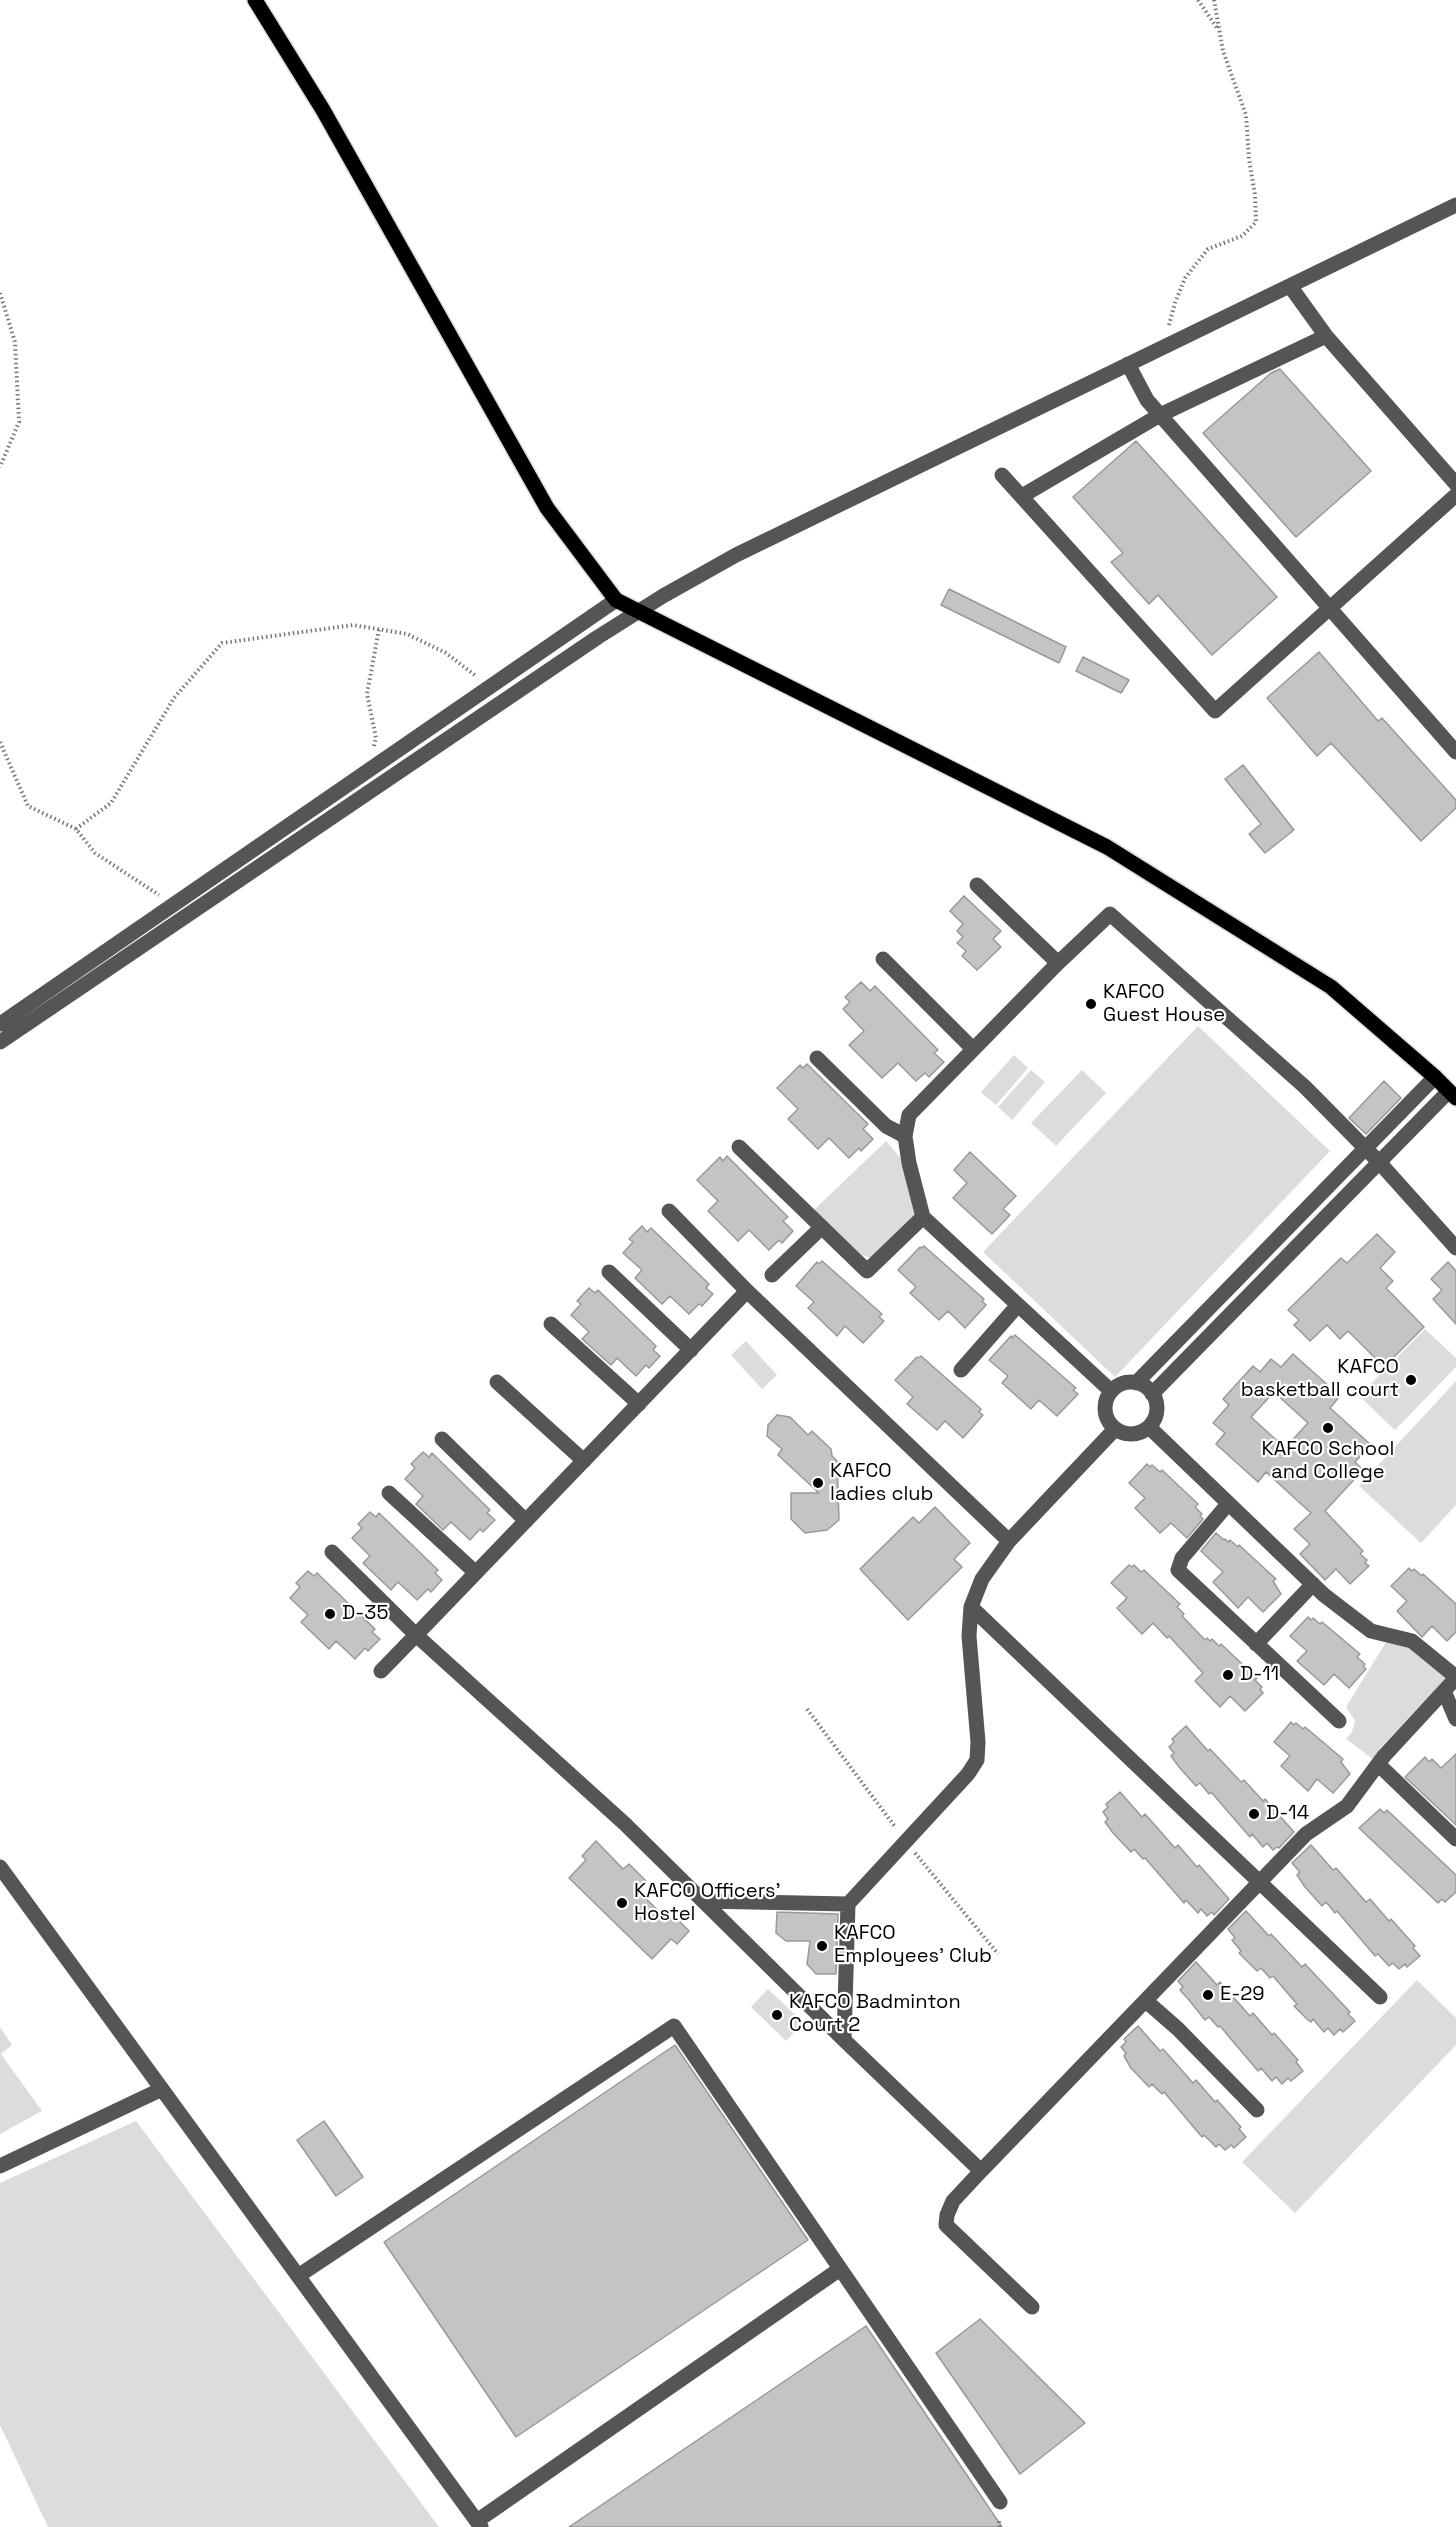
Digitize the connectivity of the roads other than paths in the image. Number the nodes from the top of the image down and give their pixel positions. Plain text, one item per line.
1 (255, 0) edge
2 (1456, 205) edge
3 (1290, 286) junction
4 (1326, 336) junction
5 (1128, 364) junction
6 (1160, 415) junction
7 (1002, 475) dead end
8 (1456, 484) edge
9 (1456, 495) edge
10 (1022, 496) junction
11 (616, 600) junction
12 (1329, 609) junction
13 (637, 611) junction
14 (1456, 752) edge
15 (977, 885) dead end
16 (883, 959) dead end
17 (1058, 963) junction
18 (0, 1024) edge
19 (0, 1042) edge
20 (973, 1049) junction
21 (818, 1058) dead end
22 (1436, 1077) junction
23 (1453, 1094) edge
24 (905, 1136) junction
25 (739, 1148) dead end
26 (1366, 1148) junction
27 (1379, 1162) junction
28 (669, 1211) dead end
29 (923, 1217) junction
30 (822, 1227) junction
31 (1456, 1248) edge
32 (609, 1272) dead end
33 (772, 1275) dead end
34 (747, 1291) junction
35 (1018, 1305) junction
36 (551, 1324) dead end
37 (691, 1350) junction
38 (961, 1370) dead end
39 (497, 1382) dead end
40 (1136, 1383) junction
41 (1111, 1391) junction
42 (1152, 1394) junction
43 (639, 1404) junction
44 (1149, 1427) junction
45 (1114, 1429) junction
46 (442, 1439) dead end
47 (584, 1461) junction
48 (389, 1493) dead end
49 (1228, 1504) junction
50 (526, 1521) junction
51 (1009, 1540) junction
52 (332, 1552) dead end
53 (476, 1573) junction
54 (1313, 1584) junction
55 (971, 1607) junction
56 (416, 1635) junction
57 (1256, 1644) junction
58 (381, 1671) dead end
59 (1456, 1678) edge
60 (1444, 1691) junction
61 (1456, 1719) edge
62 (1339, 1721) dead end
63 (1378, 1764) junction
64 (1456, 1839) edge
65 (0, 1867) edge
66 (1260, 1883) junction
67 (703, 1901) junction
68 (848, 1904) junction
69 (1380, 1997) dead end
70 (1146, 2001) junction
71 (844, 2040) junction
72 (162, 2089) junction
73 (1257, 2110) dead end
74 (0, 2166) edge
75 (981, 2171) junction
76 (840, 2269) junction
77 (298, 2276) junction
78 (1032, 2307) dead end
79 (1000, 2502) dead end
80 (479, 2524) edge

1 - 11 main road
2 - 3 street
3 - 4 street
3 - 5 street
4 - 6 street
4 - 8 street
5 - 6 street
5 - 13 street
6 - 10 street
6 - 12 street
7 - 10 street
9 - 12 street
10 - 12 street
11 - 13 main road
11 - 18 street
12 - 14 street
13 - 19 street
13 - 22 main road
15 - 17 street
16 - 20 street
17 - 20 street
17 - 26 street
20 - 24 street
21 - 24 street
22 - 23 main road
22 - 26 street
23 - 27 street
24 - 29 street
25 - 30 street
26 - 27 street
26 - 40 street
27 - 31 street
27 - 42 street
28 - 34 street
29 - 30 street
29 - 35 street
30 - 33 street
32 - 37 street
34 - 37 street
34 - 51 street
35 - 38 street
35 - 41 street
36 - 43 street
37 - 43 street
39 - 47 street
40 - 41 street
40 - 42 street
41 - 45 street
42 - 44 street
43 - 47 street
44 - 45 street
44 - 49 street
45 - 51 street
46 - 50 street
47 - 50 street
48 - 53 street
49 - 54 street
49 - 57 street
50 - 53 street
51 - 55 street
52 - 56 street
53 - 56 street
54 - 57 street
54 - 59 street
55 - 66 street
55 - 68 street
56 - 58 street
56 - 67 street
57 - 62 street
59 - 60 street
60 - 61 street
60 - 63 street
63 - 64 street
63 - 66 street
65 - 72 street
66 - 69 street
66 - 70 street
67 - 68 street
67 - 71 street
68 - 71 street
70 - 73 street
70 - 75 street
71 - 75 street
72 - 74 street
72 - 77 street
75 - 78 street
76 - 77 street
76 - 79 street
76 - 80 street
77 - 80 street

